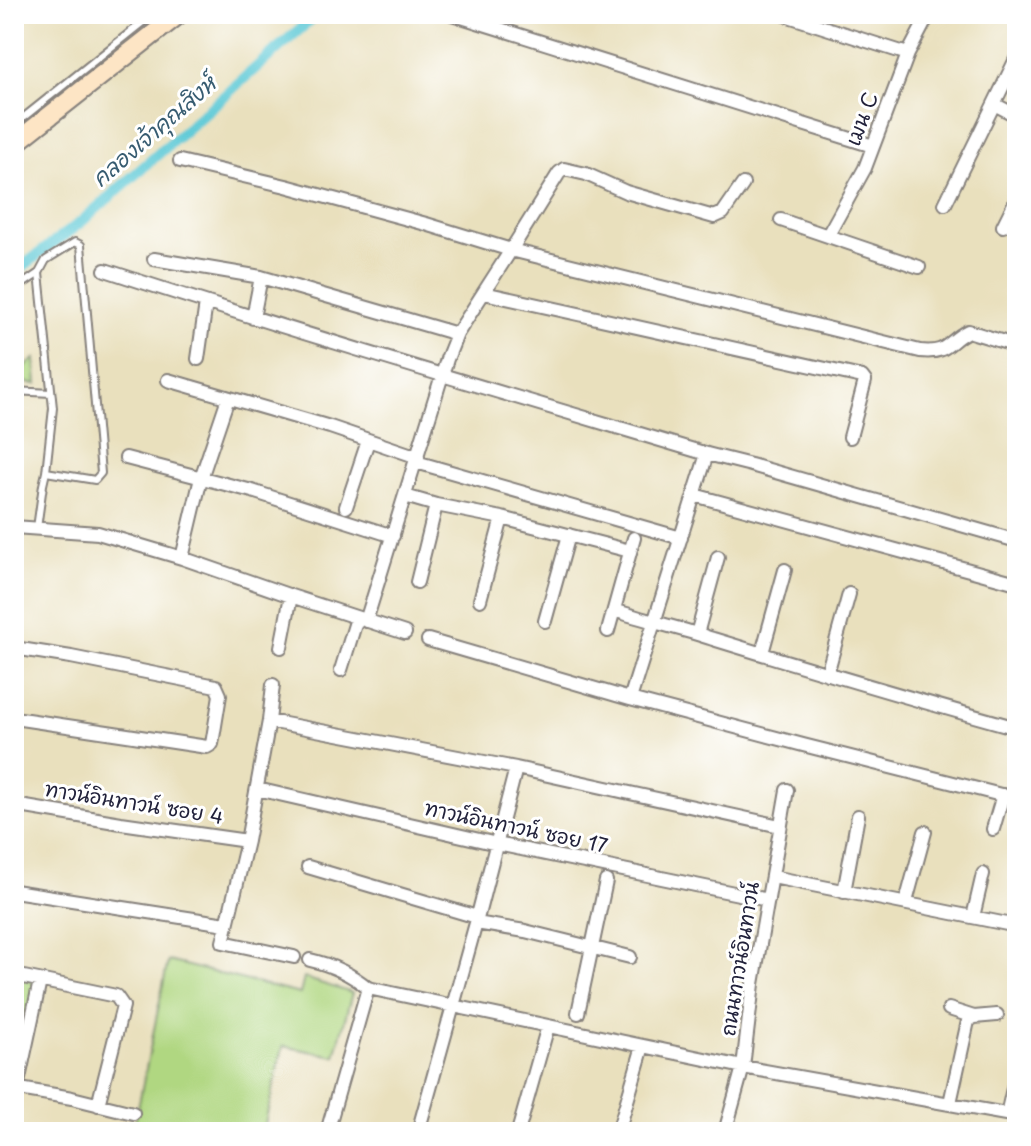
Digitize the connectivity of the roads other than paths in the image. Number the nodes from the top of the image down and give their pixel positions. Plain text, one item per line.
1 (153, 14) edge
2 (179, 14) edge
3 (452, 14) edge
4 (782, 14) edge
5 (929, 14) edge
6 (908, 54) junction
7 (1017, 57) edge
8 (994, 104) junction
9 (1017, 116) edge
10 (16, 135) edge
11 (873, 146) junction
12 (180, 161) dead end
13 (743, 184) dead end
14 (1017, 198) edge
15 (945, 204) dead end
16 (781, 220) dead end
17 (1003, 226) dead end
18 (828, 235) junction
19 (511, 250) junction
20 (154, 259) dead end
21 (919, 267) dead end
22 (105, 270) dead end
23 (39, 273) junction
24 (261, 277) junction
25 (14, 290) edge
26 (484, 293) junction
27 (206, 303) junction
28 (253, 318) junction
29 (457, 334) junction
30 (1017, 346) edge
31 (198, 359) dead end
32 (443, 376) junction
33 (168, 380) dead end
34 (14, 391) edge
35 (51, 393) junction
36 (228, 398) junction
37 (850, 437) dead end
38 (368, 441) junction
39 (707, 454) junction
40 (126, 458) dead end
41 (417, 459) junction
42 (46, 472) junction
43 (201, 478) junction
44 (694, 495) junction
45 (405, 496) junction
46 (436, 505) junction
47 (346, 507) dead end
48 (502, 518) junction
49 (14, 527) edge
50 (37, 528) junction
51 (569, 535) junction
52 (393, 536) junction
53 (681, 538) junction
54 (1017, 541) edge
55 (718, 557) dead end
56 (182, 558) junction
57 (785, 570) dead end
58 (417, 582) dead end
59 (1017, 583) edge
60 (849, 594) dead end
61 (291, 596) junction
62 (480, 600) dead end
63 (614, 610) junction
64 (361, 620) junction
65 (545, 621) dead end
66 (655, 624) junction
67 (608, 631) dead end
68 (405, 633) dead end
69 (697, 634) junction
70 (428, 640) dead end
71 (281, 647) dead end
72 (14, 648) edge
73 (762, 653) junction
74 (341, 670) dead end
75 (827, 674) junction
76 (273, 685) dead end
77 (630, 699) junction
78 (14, 718) edge
79 (269, 721) junction
80 (1017, 728) edge
81 (516, 768) junction
82 (257, 789) junction
83 (787, 790) dead end
84 (1003, 795) junction
85 (1017, 799) edge
86 (14, 805) edge
87 (858, 816) dead end
88 (780, 826) junction
89 (993, 829) dead end
90 (925, 832) dead end
91 (247, 841) junction
92 (497, 844) junction
93 (308, 867) dead end
94 (983, 874) dead end
95 (773, 877) junction
96 (606, 881) dead end
97 (14, 891) edge
98 (844, 892) junction
99 (768, 900) junction
100 (906, 902) junction
101 (973, 917) junction
102 (477, 920) junction
103 (226, 924) junction
104 (1017, 926) edge
105 (591, 947) junction
106 (294, 957) dead end
107 (630, 957) dead end
108 (310, 960) dead end
109 (14, 975) edge
110 (40, 981) junction
111 (368, 988) junction
112 (454, 1006) junction
113 (949, 1009) dead end
114 (578, 1013) dead end
115 (997, 1015) dead end
116 (974, 1017) junction
117 (548, 1026) junction
118 (643, 1046) junction
119 (1016, 1062) edge
120 (743, 1067) junction
121 (15, 1088) edge
122 (950, 1103) junction
123 (98, 1105) junction
124 (133, 1113) dead end
125 (1010, 1115) edge
126 (327, 1132) edge
127 (418, 1132) edge
128 (518, 1132) edge
129 (618, 1132) edge
130 (725, 1132) edge

1 - 10 lane
2 - 10 street
3 - 11 street
4 - 6 street
5 - 6 street, เมน C
6 - 11 street, เมน C
7 - 8 street
8 - 9 street
8 - 15 street
11 - 18 street, เมน C
12 - 19 street
13 - 19 street
14 - 17 street
16 - 18 street
18 - 21 street
19 - 26 street
19 - 30 street
20 - 24 street
22 - 27 street
23 - 25 lane
23 - 35 lane
23 - 42 lane
24 - 28 street
24 - 29 street
26 - 29 street
26 - 37 street
27 - 28 street
27 - 31 street
28 - 32 street
29 - 32 street
32 - 39 street
32 - 41 street
33 - 36 street
34 - 35 lane
35 - 42 lane
36 - 38 street
36 - 43 street
38 - 41 street
38 - 47 street
39 - 44 street
39 - 54 street
40 - 43 street
41 - 45 street
41 - 53 street
42 - 50 lane
43 - 52 street
43 - 56 street
44 - 53 street
44 - 59 street
45 - 46 street
45 - 52 street
46 - 48 street
46 - 58 street
48 - 51 street
48 - 62 street
49 - 50 street
50 - 56 street
51 - 63 street
51 - 65 street
52 - 64 street
53 - 66 street
55 - 69 street
56 - 61 street
57 - 73 street
60 - 75 street
61 - 64 street
61 - 71 street
63 - 66 street
63 - 67 street
64 - 68 street
64 - 74 street
66 - 69 street
66 - 77 street
69 - 73 street
70 - 77 street
72 - 78 street
73 - 75 street
75 - 80 street
76 - 79 street
77 - 84 street
79 - 81 street
79 - 82 street
81 - 88 street
81 - 92 street
82 - 91 street
82 - 92 street, ทาวน์อินทาวน์ ซอย 17
83 - 88 street, ถนนทาวน์อินทาวน์
84 - 85 street
84 - 89 street
86 - 91 street, ทาวน์อินทาวน์ ซอย 4
87 - 98 street
88 - 95 street, ถนนทาวน์อินทาวน์
90 - 100 street
91 - 103 street
92 - 99 street, ทาวน์อินทาวน์ ซอย 17
92 - 102 street
93 - 102 street
94 - 101 street
95 - 98 street
95 - 99 street, ถนนทาวน์อินทาวน์
96 - 105 street
97 - 103 street
98 - 100 street
99 - 120 street, ถนนทาวน์อินทาวน์
100 - 101 street
101 - 104 street
102 - 105 street
102 - 112 street
103 - 106 street
105 - 107 street
105 - 114 street
108 - 111 street
109 - 110 street
110 - 121 street
110 - 123 street
111 - 112 street
111 - 126 street
112 - 117 street
112 - 127 street
113 - 116 street
115 - 116 street
116 - 122 street
117 - 118 street
117 - 128 street
118 - 120 street
118 - 129 street
119 - 125 lane
120 - 122 street
120 - 130 street, ถนนทาวน์อินทาวน์
121 - 123 street
122 - 125 street
123 - 124 street

